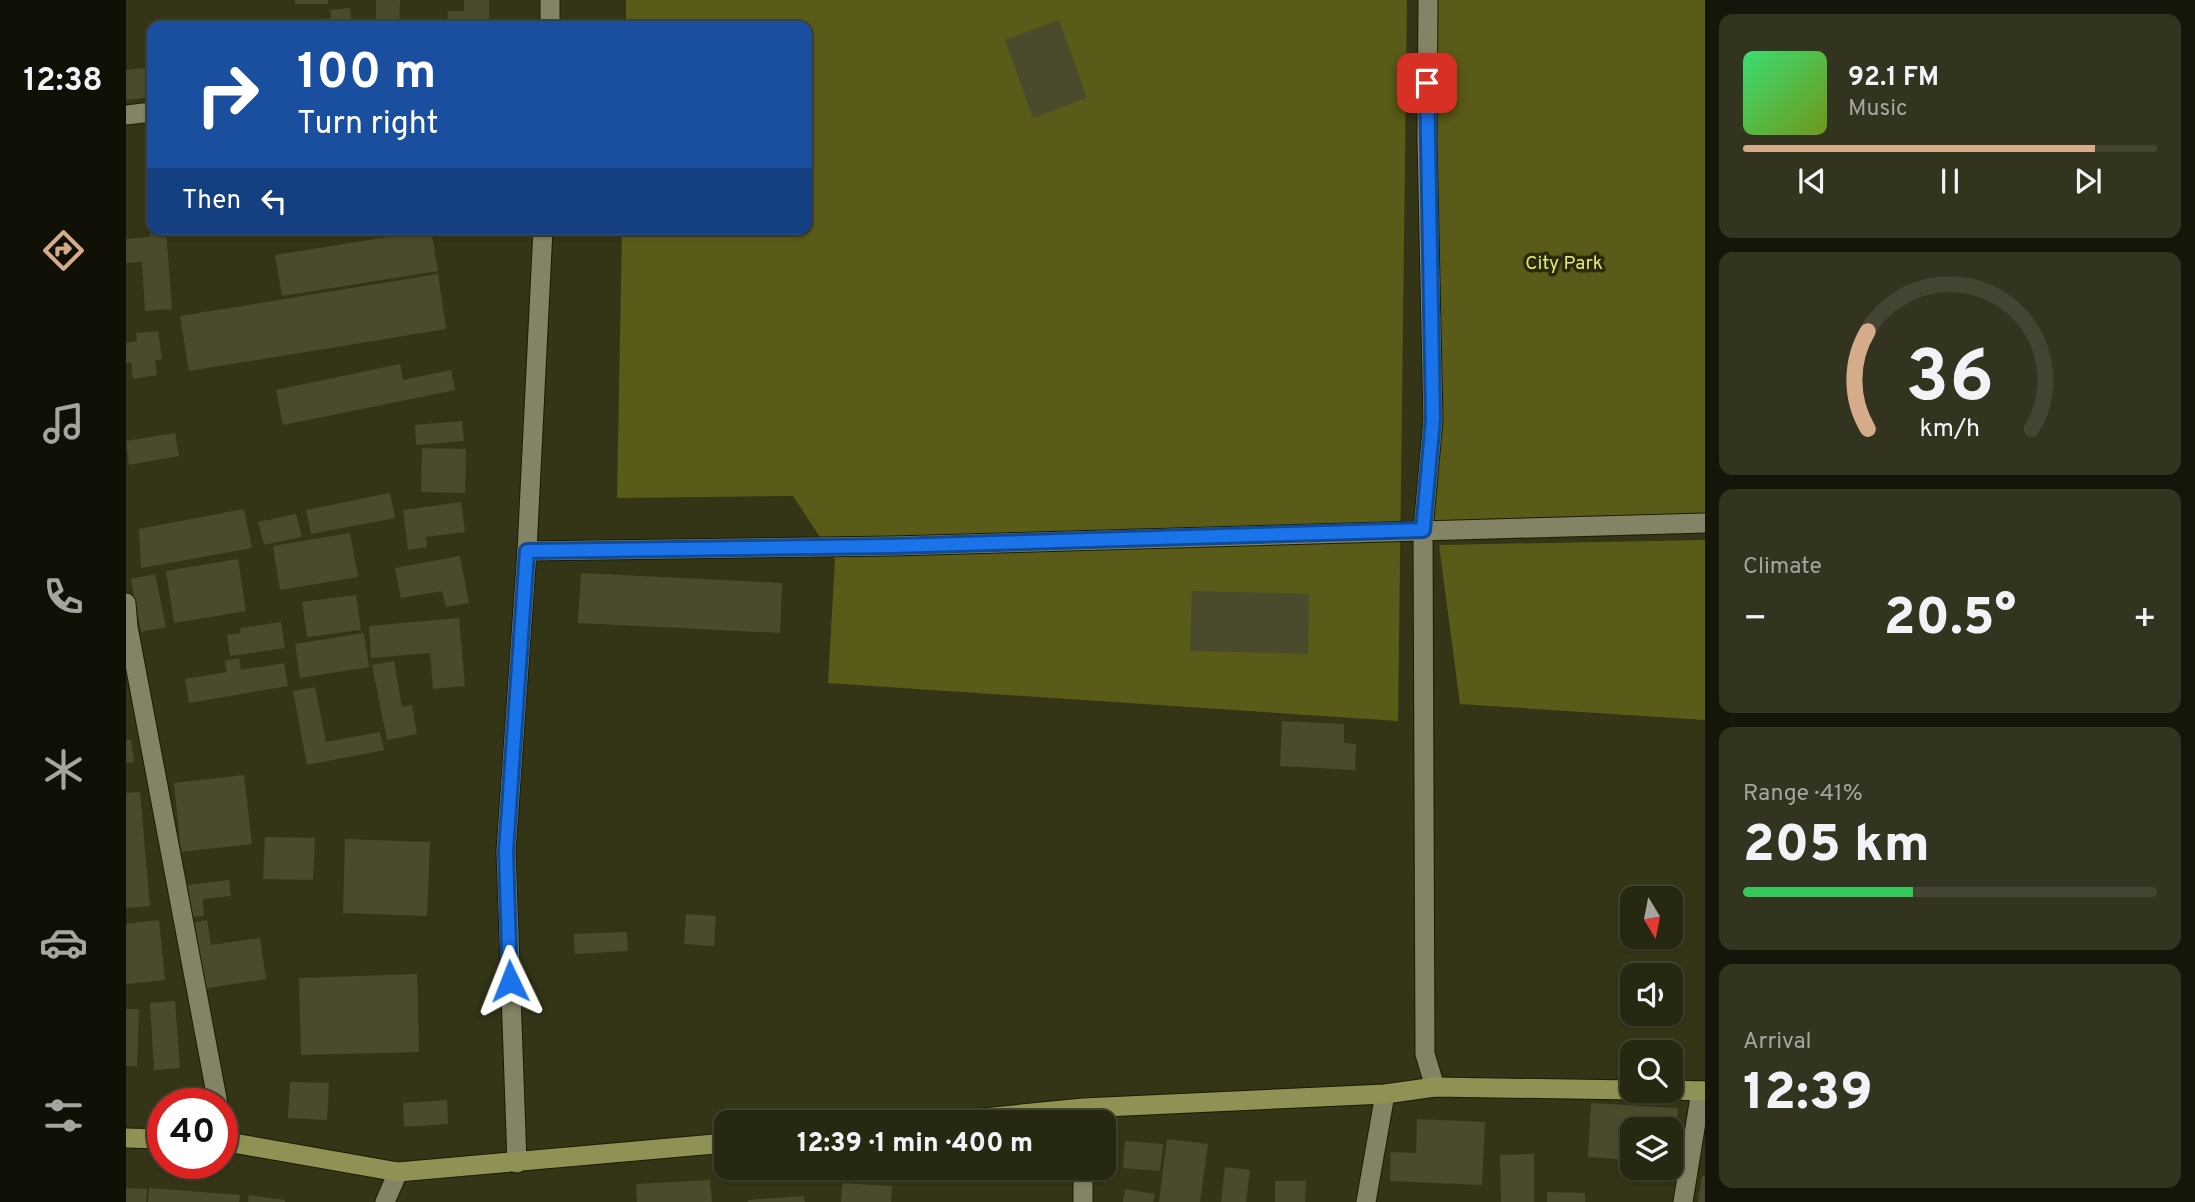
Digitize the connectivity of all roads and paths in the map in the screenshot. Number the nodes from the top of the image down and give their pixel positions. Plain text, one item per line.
1 (550, 0) edge
2 (1428, 0) edge
3 (550, 21) edge
4 (147, 113) edge
5 (126, 115) edge
6 (542, 235) edge
7 (1705, 523) edge
8 (1423, 530) junction
9 (527, 551) junction
10 (126, 603) edge
11 (1434, 1087) junction
12 (215, 1088) edge
13 (1620, 1090) edge
14 (1683, 1090) edge
15 (1703, 1091) edge
16 (1385, 1094) junction
17 (1116, 1113) edge
18 (126, 1138) edge
19 (147, 1139) edge
20 (238, 1139) edge
21 (714, 1144) edge
22 (517, 1163) junction
23 (398, 1172) junction
24 (1083, 1180) edge
25 (385, 1202) edge
26 (1083, 1202) edge
27 (1366, 1202) edge
28 (1683, 1202) edge

1 - 3 street
2 - 8 street
4 - 5 street
6 - 9 street
7 - 8 street
8 - 9 street
8 - 11 street
9 - 22 street
10 - 12 street
11 - 13 main road
11 - 16 main road
14 - 15 main road
15 - 28 street
16 - 17 main road
16 - 27 street
18 - 19 main road
20 - 23 main road
21 - 22 main road
22 - 23 main road
23 - 25 street
24 - 26 street

